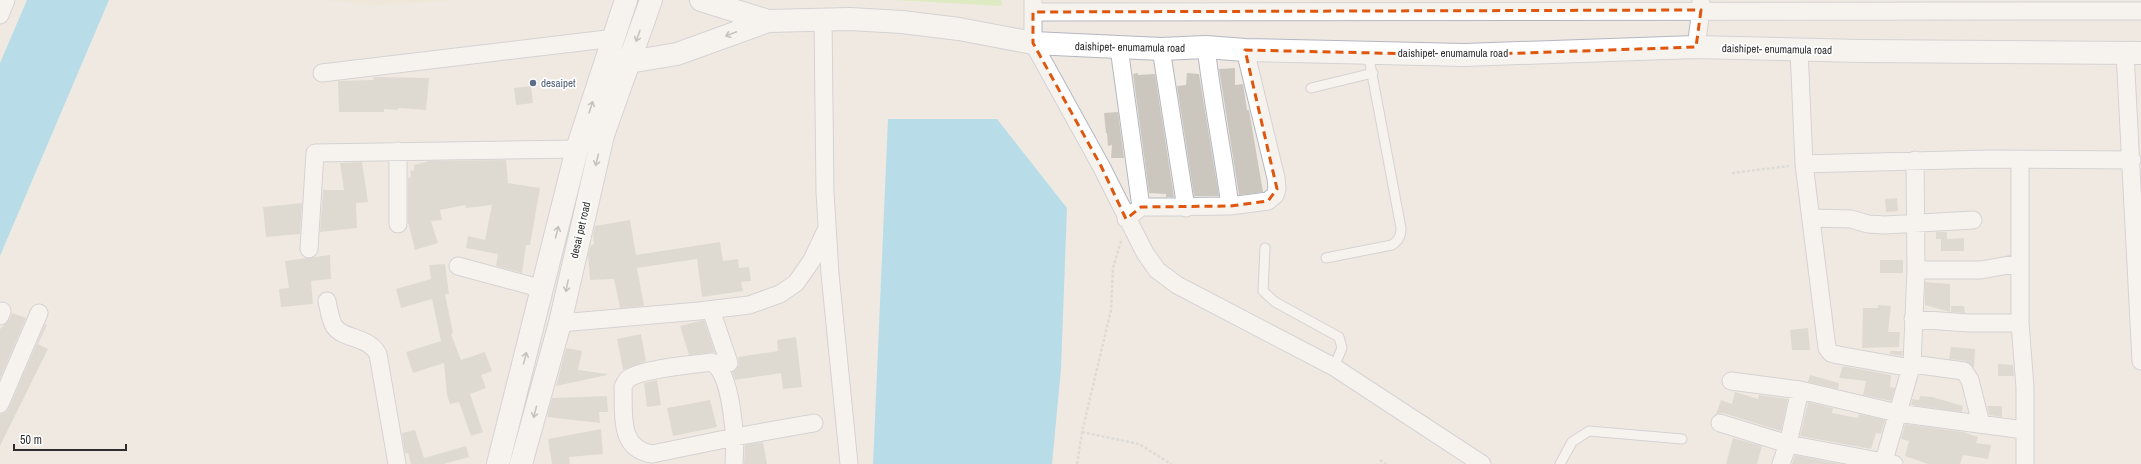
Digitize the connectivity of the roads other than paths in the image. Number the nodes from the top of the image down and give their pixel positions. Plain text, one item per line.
1 (6, 0) edge
2 (626, 0) edge
3 (651, 0) edge
4 (701, 0) edge
5 (1701, 5) edge
6 (1033, 6) edge
7 (1900, 6) edge
8 (2141, 11) edge
9 (0, 15) edge
10 (823, 20) junction
11 (768, 21) junction
12 (1032, 43) junction
13 (1206, 47) junction
14 (1696, 47) junction
15 (611, 48) junction
16 (1119, 48) junction
17 (1799, 49) junction
18 (1161, 50) junction
19 (1245, 50) junction
20 (2133, 53) edge
21 (629, 62) junction
22 (1370, 63) junction
23 (322, 73) dead end
24 (1311, 88) dead end
25 (577, 149) junction
26 (398, 151) junction
27 (2020, 158) junction
28 (1915, 160) junction
29 (2132, 160) junction
30 (1804, 164) junction
31 (1230, 206) junction
32 (1140, 207) junction
33 (1186, 208) junction
34 (1811, 218) junction
35 (1126, 219) junction
36 (1973, 220) dead end
37 (1916, 223) junction
38 (398, 224) dead end
39 (828, 225) junction
40 (1265, 248) dead end
41 (309, 249) dead end
42 (1326, 258) dead end
43 (2020, 262) junction
44 (458, 266) dead end
45 (1916, 270) junction
46 (543, 289) junction
47 (327, 301) dead end
48 (711, 310) junction
49 (39, 313) dead end
50 (1914, 319) junction
51 (560, 323) junction
52 (2020, 323) junction
53 (2141, 361) edge
54 (728, 363) dead end
55 (1912, 366) junction
56 (1334, 367) junction
57 (1732, 381) dead end
58 (1800, 390) junction
59 (0, 404) edge
60 (1897, 412) junction
61 (814, 423) dead end
62 (1720, 423) dead end
63 (1981, 424) junction
64 (2024, 430) junction
65 (735, 436) junction
66 (1682, 439) dead end
67 (1788, 444) junction
68 (1887, 463) edge
69 (397, 464) edge
70 (498, 464) edge
71 (521, 464) edge
72 (734, 464) edge
73 (849, 464) edge
74 (1482, 464) edge
75 (1560, 464) edge
76 (1781, 464) edge
77 (2025, 464) edge

1 - 9 street
2 - 15 street, desai pet road
3 -> 21 street, desai pet road
4 - 11 street, daishipet- enumamula road
5 - 6 street
5 - 7 street
5 - 14 street
6 - 12 street
7 - 8 street
10 - 11 street, daishipet- enumamula road
10 - 12 street, daishipet- enumamula road
10 - 39 street
11 -> 21 street, daishipet- enumamula road
12 - 16 street, daishipet- enumamula road
12 - 35 street
13 - 18 street, daishipet- enumamula road
13 - 19 street, daishipet- enumamula road
13 - 31 street
14 - 17 street, daishipet- enumamula road
14 - 22 street, daishipet- enumamula road
15 - 21 street, daishipet- enumamula road
15 - 23 street
25 -> 15 street, desai pet road
16 - 18 street, daishipet- enumamula road
16 - 32 street
17 - 20 street, daishipet- enumamula road
17 - 30 street
18 - 33 street
19 - 22 street, daishipet- enumamula road
19 - 31 street
20 - 29 street
21 -> 51 street, desai pet road
22 - 24 lane
22 - 42 lane
25 - 26 street
46 -> 25 street, desai pet road
26 - 38 street
26 - 41 street
27 - 28 street
27 - 29 street
27 - 43 street
28 - 30 street
28 - 37 street
29 - 53 street
30 - 34 street
31 - 33 street
32 - 33 street
32 - 35 street
34 - 37 street
34 - 55 street
35 - 56 street
36 - 37 street
37 - 45 street
39 - 48 street
39 - 73 street
40 - 56 lane
43 - 45 street
43 - 52 street
44 - 46 street
45 - 50 street
70 -> 46 street, desai pet road
47 - 69 street
48 - 51 street
48 - 54 street
49 - 59 street
50 - 52 street
50 - 55 street
51 -> 71 street, desai pet road
52 - 64 street
55 - 60 street
55 - 63 street
56 - 74 street
57 - 58 street
58 - 60 street
58 - 67 street
60 - 63 street
60 - 68 street
61 - 65 street
62 - 67 street
63 - 64 street
64 - 77 street
65 - 65 street
65 - 72 street
66 - 75 lane
67 - 68 street
67 - 76 street

